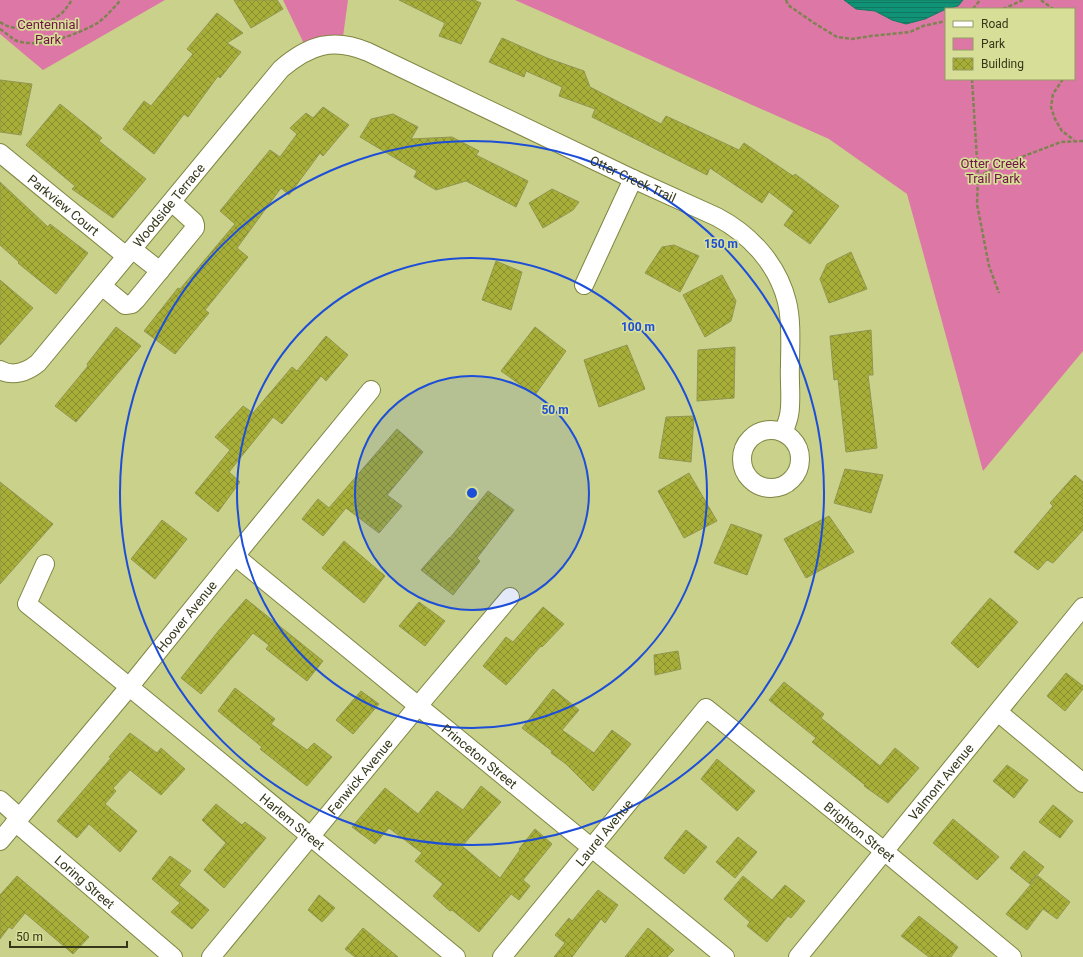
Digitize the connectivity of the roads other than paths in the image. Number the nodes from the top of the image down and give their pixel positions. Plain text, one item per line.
1 (326, 45) joint
2 (0, 153) edge
3 (633, 179) junction
4 (172, 202) junction
5 (129, 253) junction
6 (160, 271) junction
7 (584, 285) dead end
8 (102, 286) junction
9 (0, 370) edge
10 (371, 390) dead end
11 (784, 432) dead end
12 (234, 556) junction
13 (45, 564) dead end
14 (510, 597) dead end
15 (1083, 607) edge
16 (130, 686) junction
17 (418, 706) junction
18 (706, 708) joint
19 (998, 712) junction
20 (1083, 784) edge
21 (0, 800) edge
22 (17, 820) junction
23 (311, 836) junction
24 (0, 840) edge
25 (591, 848) junction
26 (884, 852) junction
27 (173, 957) edge
28 (211, 957) edge
29 (456, 957) edge
30 (502, 957) edge
31 (725, 957) edge
32 (798, 957) edge
33 (1012, 957) edge

1 - 3 street, Otter Creek Trail
1 - 4 street, Woodside Terrace
2 - 5 street, Parkview Court
3 - 7 street
3 - 11 street, Otter Creek Trail
4 - 5 street, Woodside Terrace
4 - 6 street
5 - 6 street, Parkview Court
5 - 8 street, Woodside Terrace
6 - 8 street
8 - 9 street, Woodside Terrace
10 - 12 street, Hoover Avenue
12 - 16 street, Hoover Avenue
12 - 17 street, Princeton Street
13 - 16 street, Harlem Street
14 - 17 street, Fenwick Avenue
15 - 19 street, Valmont Avenue
16 - 22 street, Hoover Avenue
16 - 23 street, Harlem Street
17 - 23 street, Fenwick Avenue
17 - 25 street, Princeton Street
18 - 25 street, Laurel Avenue
18 - 26 street, Brighton Street
19 - 20 street
19 - 26 street, Valmont Avenue
21 - 22 street, Loring Street
22 - 24 street, Hoover Avenue
22 - 27 street, Loring Street
23 - 28 street, Fenwick Avenue
23 - 29 street, Harlem Street
25 - 30 street, Laurel Avenue
25 - 31 street, Princeton Street
26 - 32 street, Valmont Avenue
26 - 33 street, Brighton Street

